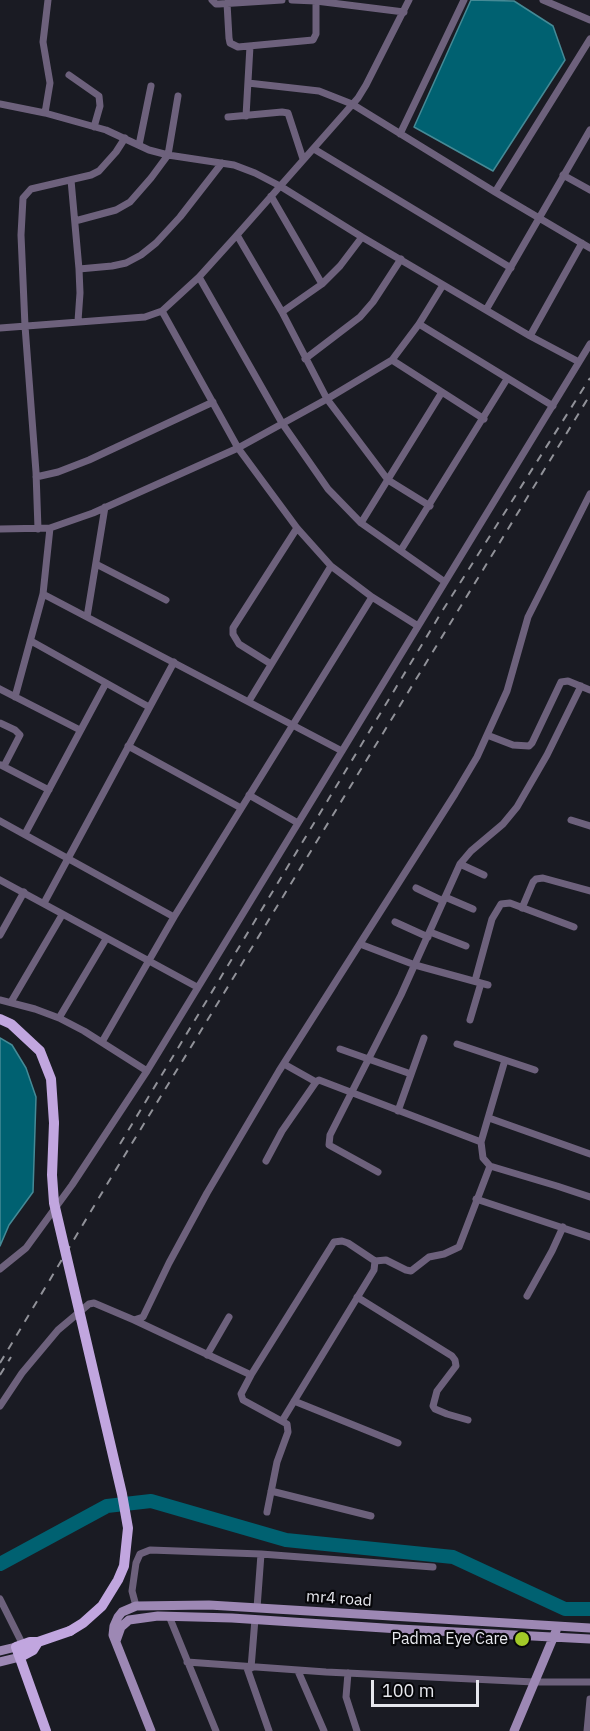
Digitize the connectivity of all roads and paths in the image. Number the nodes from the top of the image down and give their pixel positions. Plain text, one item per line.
1 (48, 0) edge
2 (212, 0) edge
3 (282, 0) edge
4 (292, 0) edge
5 (409, 0) edge
6 (464, 0) edge
7 (543, 0) edge
8 (316, 1) edge
9 (227, 3) junction
10 (404, 12) junction
11 (590, 20) edge
12 (590, 39) edge
13 (250, 46) junction
14 (69, 75) dead end
15 (248, 83) junction
16 (151, 86) dead end
17 (178, 96) dead end
18 (0, 104) edge
19 (352, 104) junction
20 (45, 113) junction
21 (246, 116) junction
22 (228, 117) dead end
23 (94, 127) junction
24 (590, 130) edge
25 (400, 134) junction
26 (125, 138) junction
27 (139, 145) junction
28 (314, 149) junction
29 (168, 155) junction
30 (303, 159) junction
31 (222, 163) junction
32 (563, 175) junction
33 (71, 180) junction
34 (280, 186) junction
35 (590, 190) edge
36 (495, 192) junction
37 (271, 196) junction
38 (540, 218) junction
39 (75, 221) junction
40 (237, 235) junction
41 (362, 237) junction
42 (582, 243) junction
43 (590, 248) edge
44 (401, 259) junction
45 (511, 268) junction
46 (79, 269) junction
47 (199, 277) junction
48 (322, 284) junction
49 (443, 285) junction
50 (486, 310) junction
51 (162, 311) junction
52 (282, 312) junction
53 (78, 321) junction
54 (419, 324) junction
55 (25, 326) junction
56 (0, 328) edge
57 (530, 336) junction
58 (590, 344) edge
59 (305, 359) junction
60 (392, 360) junction
61 (579, 362) junction
62 (507, 380) junction
63 (442, 392) junction
64 (327, 399) junction
65 (213, 402) junction
66 (552, 406) junction
67 (484, 419) junction
68 (282, 423) junction
69 (238, 448) junction
70 (36, 477) junction
71 (388, 480) junction
72 (590, 494) edge
73 (430, 506) junction
74 (105, 507) junction
75 (361, 523) junction
76 (50, 528) junction
77 (297, 528) junction
78 (0, 529) edge
79 (38, 529) junction
80 (400, 550) junction
81 (96, 564) junction
82 (331, 566) junction
83 (445, 582) junction
84 (43, 594) junction
85 (372, 597) junction
86 (166, 600) dead end
87 (87, 617) junction
88 (418, 626) junction
89 (31, 641) junction
90 (174, 662) junction
91 (271, 664) junction
92 (106, 683) junction
93 (581, 686) junction
94 (0, 689) edge
95 (590, 690) edge
96 (15, 697) junction
97 (249, 701) junction
98 (149, 707) junction
99 (0, 723) edge
100 (292, 723) junction
101 (80, 730) junction
102 (487, 735) junction
103 (128, 746) junction
104 (342, 751) junction
105 (2, 765) edge
106 (49, 790) junction
107 (249, 795) junction
108 (241, 808) junction
109 (571, 820) dead end
110 (0, 821) edge
111 (298, 823) junction
112 (590, 826) edge
113 (25, 834) junction
114 (67, 859) junction
115 (460, 864) junction
116 (484, 875) dead end
117 (0, 880) edge
118 (416, 888) dead end
119 (590, 891) edge
120 (24, 892) junction
121 (444, 899) junction
122 (44, 903) junction
123 (522, 908) junction
124 (473, 909) dead end
125 (62, 915) junction
126 (174, 917) junction
127 (395, 922) dead end
128 (574, 927) dead end
129 (429, 934) junction
130 (0, 935) edge
131 (106, 939) junction
132 (360, 944) junction
133 (466, 946) dead end
134 (148, 961) junction
135 (415, 965) junction
136 (482, 983) junction
137 (197, 987) junction
138 (0, 1000) edge
139 (11, 1002) junction
140 (59, 1018) junction
141 (0, 1019) edge
142 (470, 1020) dead end
143 (424, 1038) dead end
144 (102, 1042) junction
145 (457, 1044) dead end
146 (340, 1048) dead end
147 (369, 1059) junction
148 (506, 1060) junction
149 (284, 1064) junction
150 (147, 1071) junction
151 (535, 1071) dead end
152 (411, 1074) junction
153 (316, 1082) junction
154 (351, 1094) junction
155 (398, 1111) junction
156 (489, 1118) junction
157 (481, 1142) junction
158 (590, 1154) edge
159 (266, 1161) dead end
160 (490, 1166) junction
161 (378, 1172) dead end
162 (590, 1197) edge
163 (476, 1199) junction
164 (563, 1227) junction
165 (590, 1237) edge
166 (375, 1261) junction
167 (0, 1269) edge
168 (527, 1296) dead end
169 (357, 1297) junction
170 (229, 1317) dead end
171 (134, 1320) junction
172 (207, 1355) junction
173 (251, 1375) junction
174 (294, 1401) junction
175 (0, 1406) edge
176 (468, 1420) dead end
177 (282, 1421) junction
178 (398, 1443) dead end
179 (271, 1491) junction
180 (267, 1512) dead end
181 (371, 1516) dead end
182 (261, 1554) junction
183 (433, 1567) dead end
184 (0, 1599) edge
185 (136, 1606) junction
186 (257, 1608) junction
187 (169, 1616) junction
188 (255, 1619) junction
189 (590, 1629) edge
190 (556, 1631) junction
191 (590, 1639) edge
192 (116, 1644) junction
193 (21, 1651) junction
194 (0, 1652) edge
195 (0, 1662) edge
196 (187, 1662) junction
197 (249, 1668) junction
198 (298, 1671) junction
199 (348, 1673) junction
200 (534, 1682) junction
201 (590, 1682) edge
202 (590, 1699) edge
203 (213, 1730) edge
204 (46, 1731) edge
205 (54, 1731) edge
206 (151, 1731) edge
207 (269, 1731) edge
208 (323, 1731) edge
209 (357, 1731) edge
210 (514, 1731) edge
211 (587, 1731) edge

1 - 20 street
2 - 9 street
3 - 9 street
4 - 8 street
5 - 10 street
6 - 25 street
7 - 11 street
8 - 10 street
8 - 13 street
9 - 13 street
10 - 19 street
12 - 36 street
13 - 15 street
14 - 23 street
15 - 19 street
15 - 21 street
16 - 27 street
17 - 29 street
18 - 20 street
19 - 25 street
19 - 28 street
20 - 23 street
21 - 22 street
21 - 30 street
23 - 26 street
24 - 32 street
25 - 36 street
26 - 27 street
26 - 33 street
27 - 29 street
28 - 30 street
28 - 45 street
29 - 31 street
29 - 39 street
30 - 34 street
31 - 34 street
31 - 46 street
32 - 35 street
32 - 38 street
33 - 39 street
33 - 55 street
34 - 37 street
34 - 41 street
36 - 38 street
37 - 40 street
37 - 48 street
38 - 42 street
38 - 45 street
39 - 46 street
40 - 47 street
40 - 52 street
41 - 44 street
41 - 48 street
42 - 43 street
42 - 57 street
44 - 49 street
44 - 59 street
45 - 50 street
46 - 53 street
47 - 51 street
47 - 68 street
48 - 52 street
49 - 50 street
49 - 54 street
50 - 57 street
51 - 53 street
51 - 65 street
52 - 59 street
53 - 55 street
54 - 60 street
54 - 62 street
55 - 56 street
55 - 70 street
57 - 61 street
58 - 61 street
59 - 64 street
60 - 63 street
60 - 64 street
61 - 66 street
62 - 66 street
62 - 67 street
63 - 67 street
63 - 71 street
64 - 68 street
64 - 71 street
65 - 69 street
65 - 70 street
66 - 83 street
67 - 73 street
68 - 69 street
68 - 75 street
69 - 74 street
69 - 77 street
70 - 79 street
71 - 73 street
71 - 75 street
72 - 102 street
73 - 80 street
74 - 76 street
74 - 81 street
75 - 80 street
76 - 79 street
76 - 84 street
77 - 82 street
77 - 91 street
78 - 79 street
80 - 83 street
81 - 86 street
81 - 87 street
82 - 85 street
82 - 91 street
83 - 88 street
84 - 87 street
84 - 89 street
85 - 88 street
85 - 100 street
87 - 90 street
88 - 104 street
89 - 92 street
89 - 96 street
90 - 97 street
90 - 98 street
91 - 97 street
92 - 98 street
92 - 101 street
93 - 95 street
93 - 102 street
93 - 115 street
94 - 96 street
96 - 101 street
97 - 100 street
98 - 103 street
99 - 105 street
100 - 104 street
100 - 107 street
101 - 106 street
102 - 132 street
103 - 108 street
103 - 114 street
104 - 111 street
105 - 106 street
106 - 113 street
107 - 108 street
107 - 111 street
108 - 126 street
109 - 112 street
110 - 113 street
111 - 137 street
113 - 114 street
114 - 122 street
114 - 126 street
115 - 116 street
115 - 121 street
117 - 120 street
118 - 121 street
119 - 123 street
120 - 122 street
120 - 130 street
121 - 124 street
121 - 129 street
122 - 125 street
123 - 128 street
123 - 136 street
125 - 131 street
125 - 139 street
126 - 134 street
127 - 129 street
129 - 133 street
129 - 135 street
131 - 134 street
131 - 140 street
132 - 135 street
132 - 149 street
134 - 137 street
134 - 144 street
135 - 136 street
135 - 147 street
136 - 142 street
137 - 150 street
138 - 139 street
139 - 140 street
140 - 144 street
141 - 193 main road, bridge
143 - 152 street
144 - 150 street
145 - 148 street
146 - 147 street
147 - 152 street
147 - 154 street
148 - 151 street
148 - 156 street
149 - 153 street
149 - 171 street
150 - 167 street
152 - 155 street
153 - 154 street
153 - 159 street
154 - 155 street
154 - 161 street
155 - 157 street
156 - 157 street
156 - 158 street
157 - 160 street
160 - 162 street
160 - 163 street
163 - 164 street
163 - 166 street
164 - 165 street
164 - 168 street
166 - 169 street
166 - 173 street
169 - 174 street
169 - 176 street
170 - 172 street
171 - 172 street
171 - 175 street
172 - 173 street
173 - 177 street
174 - 177 street
174 - 178 street
177 - 179 street
179 - 180 street
179 - 181 street
182 - 183 street
182 - 185 street
182 - 186 street
184 - 193 street
185 - 186 street, mr4 road
185 - 192 street
186 - 190 street, mr4 road
187 - 188 street, mr4 road
187 - 192 street, mr4 road
187 - 196 street
188 - 190 street, mr4 road
188 - 197 street
189 - 190 street, mr4 road
190 - 191 street, mr4 road
190 - 200 street
192 - 206 street
193 - 194 street
193 - 195 street
193 - 204 main road
193 - 205 main road
196 - 197 street
196 - 203 street
197 - 198 street
197 - 207 street
198 - 199 street
198 - 208 street
199 - 200 street
199 - 209 street
200 - 201 street
200 - 210 street
202 - 211 street

